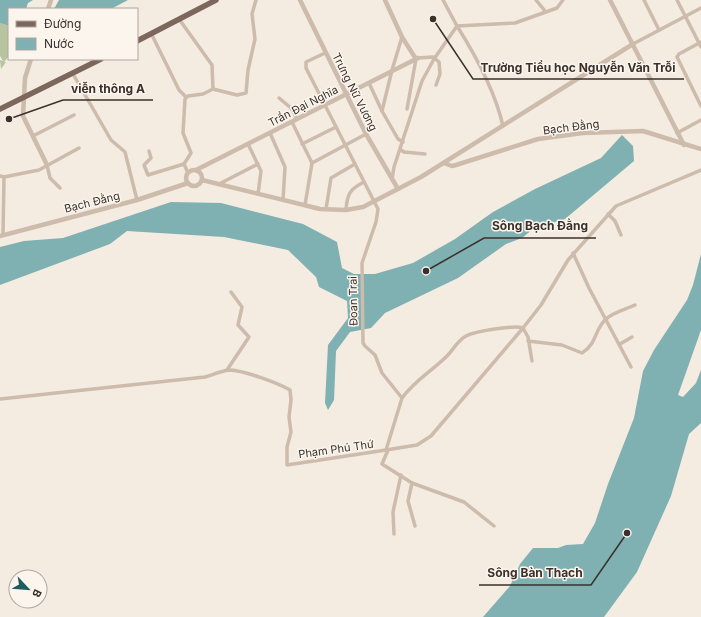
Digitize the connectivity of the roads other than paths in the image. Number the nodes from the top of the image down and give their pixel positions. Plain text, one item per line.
1 (216, 0) edge
2 (256, 0) edge
3 (300, 0) edge
4 (384, 0) edge
5 (442, 0) edge
6 (536, 0) edge
7 (563, 0) edge
8 (610, 0) edge
9 (644, 0) edge
10 (677, 0) edge
11 (701, 8) edge
12 (545, 11) junction
13 (685, 17) junction
14 (179, 19) junction
15 (457, 26) junction
16 (659, 30) junction
17 (152, 33) junction
18 (402, 37) junction
19 (138, 40) edge
20 (700, 43) edge
21 (633, 44) junction
22 (701, 47) edge
23 (324, 53) junction
24 (417, 58) junction
25 (435, 58) junction
26 (31, 60) edge
27 (99, 60) edge
28 (392, 70) junction
29 (73, 74) junction
30 (369, 83) junction
31 (436, 85) dead end
32 (213, 89) junction
33 (346, 94) junction
34 (186, 97) junction
35 (23, 98) junction
36 (279, 98) dead end
37 (324, 104) junction
38 (701, 106) edge
39 (0, 109) edge
40 (407, 109) dead end
41 (382, 112) junction
42 (74, 115) dead end
43 (297, 119) junction
44 (701, 120) edge
45 (292, 122) junction
46 (503, 126) junction
47 (336, 127) junction
48 (270, 133) junction
49 (676, 133) junction
50 (366, 134) junction
51 (33, 136) junction
52 (403, 142) junction
53 (248, 144) junction
54 (302, 144) junction
55 (346, 145) junction
56 (684, 145) junction
57 (80, 148) dead end
58 (401, 150) junction
59 (701, 150) edge
60 (149, 151) dead end
61 (426, 154) dead end
62 (312, 163) junction
63 (444, 163) junction
64 (184, 164) junction
65 (258, 164) junction
66 (355, 164) junction
67 (47, 165) junction
68 (196, 170) junction
69 (701, 170) edge
70 (188, 172) junction
71 (2, 176) edge
72 (392, 179) junction
73 (202, 180) junction
74 (364, 182) junction
75 (188, 183) junction
76 (219, 184) junction
77 (60, 188) dead end
78 (398, 189) junction
79 (258, 194) junction
80 (137, 200) junction
81 (282, 200) junction
82 (374, 202) junction
83 (305, 205) junction
84 (326, 209) junction
85 (346, 210) junction
86 (608, 214) junction
87 (2, 235) edge
88 (621, 235) dead end
89 (573, 254) junction
90 (231, 292) dead end
91 (635, 305) dead end
92 (606, 318) junction
93 (523, 328) junction
94 (632, 337) dead end
95 (528, 341) junction
96 (620, 344) junction
97 (532, 361) dead end
98 (631, 367) dead end
99 (227, 370) junction
100 (402, 398) junction
101 (0, 399) edge
102 (387, 450) junction
103 (401, 475) junction
104 (412, 483) junction
105 (415, 526) dead end
106 (494, 526) dead end
107 (394, 534) dead end

1 - 14 main road
2 - 32 street
3 - 23 street, Trưng Nữ Vương
4 - 18 street
5 - 15 street
6 - 12 street
7 - 12 street
8 - 21 street
9 - 16 street
10 - 13 street
11 - 13 street
12 - 15 street
13 - 16 street
13 - 20 street
14 - 17 main road
14 - 32 street
15 - 25 street
15 - 46 street
16 - 21 street
17 - 19 main road
17 - 34 street
18 - 24 street
18 - 28 street
20 - 22 street
20 - 38 street
21 - 46 street
21 - 49 street
23 - 33 street, Trưng Nữ Vương
23 - 37 street
24 - 25 street
24 - 28 street, Trần Đại Nghĩa
24 - 40 street
25 - 31 street
25 - 52 street
26 - 35 street
27 - 29 main road
28 - 30 street, Trần Đại Nghĩa
28 - 41 street
29 - 35 main road
29 - 80 street
30 - 33 street, Trần Đại Nghĩa
30 - 41 street
32 - 34 street
33 - 37 street, Trần Đại Nghĩa
33 - 50 street, Trưng Nữ Vương
34 - 64 street
35 - 39 main road
35 - 51 street
36 - 43 street
37 - 43 street, Trần Đại Nghĩa
37 - 47 street
41 - 52 street
42 - 51 street
43 - 45 street, Trần Đại Nghĩa
44 - 49 street
45 - 48 street, Trần Đại Nghĩa
45 - 54 street
46 - 63 street
47 - 54 street
47 - 55 street
48 - 53 street, Trần Đại Nghĩa
48 - 81 street
49 - 56 street
50 - 55 street
50 - 72 street, Trưng Nữ Vương
51 - 67 street
52 - 58 street
53 - 65 street
53 - 68 street, Trần Đại Nghĩa
54 - 62 street
55 - 62 street
55 - 66 street
56 - 59 street, Bạch Đằng
56 - 63 street, Bạch Đằng
57 - 67 street
58 - 61 street
58 - 72 street
60 - 64 street
62 - 83 street
63 - 78 street
64 - 70 street
65 - 76 street
65 - 79 street
66 - 74 street
66 - 84 street
67 - 71 street
67 - 77 street
68 - 70 street
68 - 73 street
69 - 86 street
70 - 75 street
71 - 87 street
72 - 78 street, Trưng Nữ Vương
73 - 75 street
73 - 76 street
74 - 82 street
74 - 85 street
75 - 80 street, Bạch Đằng
76 - 79 street
78 - 82 street
79 - 81 street
80 - 87 street, Bạch Đằng
81 - 83 street
82 - 85 street
82 - 100 street, Đoan Trai
83 - 84 street
84 - 85 street
86 - 88 street
86 - 89 street
89 - 92 street
89 - 93 street
90 - 99 street
91 - 92 street
92 - 95 street
92 - 96 street
93 - 95 street
93 - 100 street
93 - 102 street
94 - 96 street
95 - 97 street
96 - 98 street
99 - 101 street, Phạm Phú Thứ
99 - 102 street, Phạm Phú Thứ
100 - 102 street, Phạm Phú Thứ
102 - 103 street
103 - 104 street
103 - 107 street
104 - 105 street
104 - 106 street

